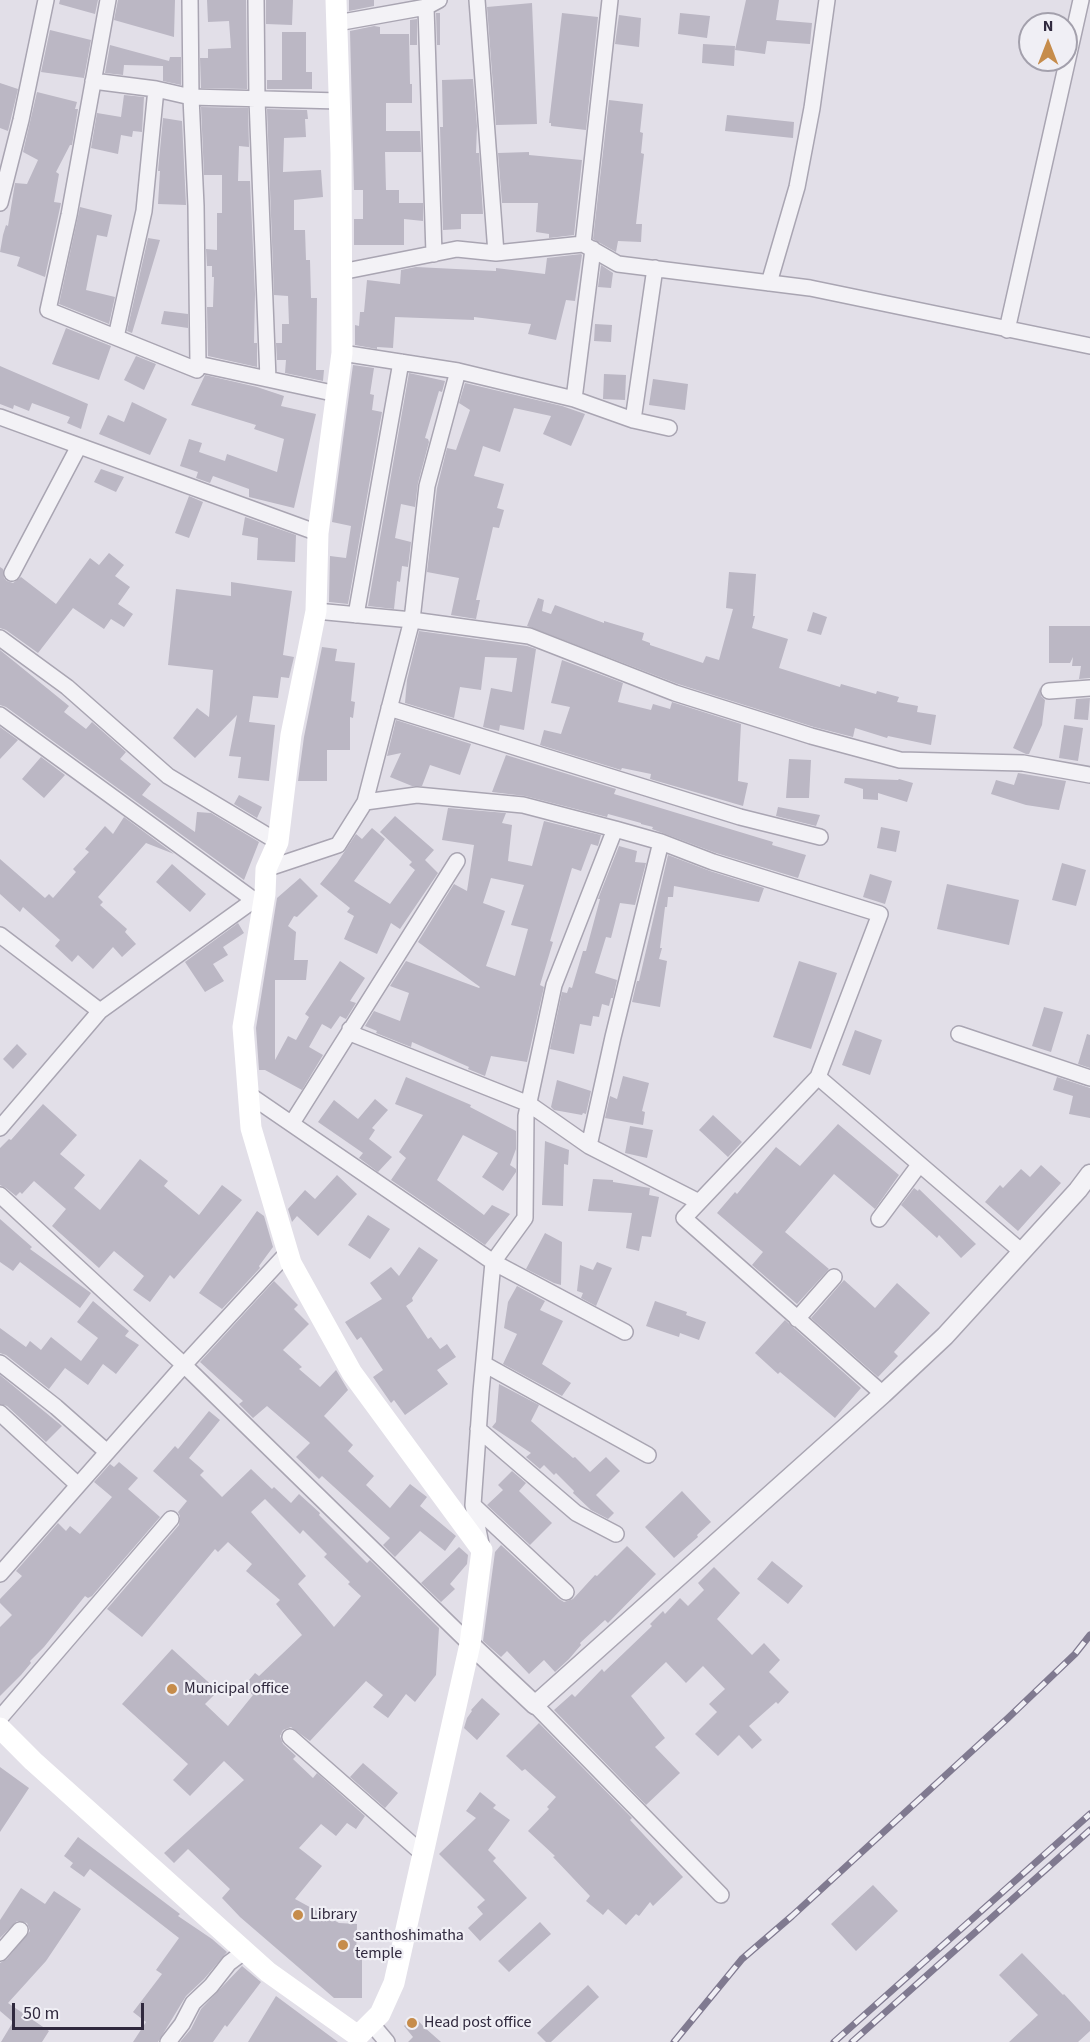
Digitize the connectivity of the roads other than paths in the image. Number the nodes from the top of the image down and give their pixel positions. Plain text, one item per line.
1 (46, 0) edge
2 (108, 0) edge
3 (190, 0) edge
4 (256, 0) edge
5 (336, 0) edge
6 (477, 0) edge
7 (610, 0) edge
8 (826, 0) edge
9 (1081, 0) edge
10 (432, 4) edge
11 (337, 23) junction
12 (93, 81) junction
13 (156, 89) junction
14 (191, 97) junction
15 (257, 99) junction
16 (339, 101) junction
17 (0, 203) edge
18 (588, 247) junction
19 (496, 253) junction
20 (434, 254) junction
21 (655, 268) junction
22 (341, 272) junction
23 (769, 283) junction
24 (1007, 330) junction
25 (116, 338) junction
26 (1090, 346) edge
27 (342, 353) junction
28 (401, 362) junction
29 (198, 364) junction
30 (458, 371) junction
31 (268, 379) junction
32 (337, 394) junction
33 (574, 399) junction
34 (0, 417) edge
35 (633, 420) junction
36 (669, 428) dead end
37 (79, 446) junction
38 (318, 533) junction
39 (12, 573) dead end
40 (316, 611) junction
41 (356, 615) junction
42 (412, 620) junction
43 (0, 638) edge
44 (1090, 688) edge
45 (1049, 691) dead end
46 (389, 708) junction
47 (0, 715) edge
48 (1090, 775) edge
49 (365, 802) junction
50 (615, 829) junction
51 (820, 837) dead end
52 (278, 842) junction
53 (661, 842) junction
54 (457, 861) dead end
55 (266, 869) junction
56 (259, 897) junction
57 (0, 935) edge
58 (100, 1011) junction
59 (350, 1029) junction
60 (959, 1034) dead end
61 (818, 1077) junction
62 (1090, 1078) edge
63 (248, 1094) junction
64 (529, 1104) junction
65 (292, 1123) junction
66 (0, 1128) edge
67 (589, 1146) junction
68 (919, 1165) junction
69 (1090, 1174) edge
70 (0, 1195) edge
71 (699, 1202) junction
72 (879, 1219) dead end
73 (288, 1252) junction
74 (1022, 1252) junction
75 (493, 1262) junction
76 (834, 1277) dead end
77 (797, 1319) junction
78 (625, 1332) dead end
79 (0, 1363) edge
80 (484, 1364) junction
81 (184, 1365) junction
82 (883, 1394) junction
83 (0, 1413) edge
84 (478, 1429) junction
85 (107, 1452) junction
86 (648, 1455) dead end
87 (78, 1485) junction
88 (473, 1505) junction
89 (171, 1519) dead end
90 (616, 1534) dead end
91 (483, 1550) junction
92 (0, 1574) edge
93 (566, 1592) dead end
94 (470, 1644) junction
95 (535, 1705) junction
96 (0, 1718) edge
97 (0, 1728) edge
98 (290, 1737) dead end
99 (423, 1854) junction
100 (721, 1895) dead end
101 (20, 1930) dead end
102 (0, 1953) edge
103 (250, 1955) junction
104 (361, 2034) edge
105 (168, 2042) edge
106 (387, 2042) edge

1 - 17 street
2 - 12 street
3 - 14 street
4 - 15 street
5 - 11 main road
6 - 19 street
7 - 18 street
8 - 23 street
9 - 24 street
10 - 11 street
10 - 20 street
11 - 16 main road
12 - 13 street
12 - 25 street
13 - 14 street
13 - 25 street
14 - 15 street
14 - 29 street
15 - 16 street
15 - 31 street
16 - 22 main road
18 - 19 street
18 - 21 street
18 - 33 street
19 - 20 street
20 - 22 street
21 - 23 street
21 - 35 street
22 - 27 main road
23 - 24 street
24 - 26 street
25 - 29 street
27 - 28 street
27 - 32 main road
28 - 30 street
28 - 41 street
29 - 31 street
30 - 33 street
30 - 42 street
31 - 32 street
32 - 38 main road
33 - 35 street
34 - 37 street
35 - 36 street
37 - 38 street
37 - 39 street
38 - 40 main road
40 - 41 street
40 - 52 main road
41 - 42 street
42 - 46 street
42 - 48 street
43 - 52 street
44 - 45 street
46 - 49 street
46 - 51 street
47 - 56 street
49 - 50 street
49 - 55 street
50 - 53 street
50 - 64 street
52 - 55 main road
53 - 61 street
53 - 67 street
54 - 59 street
55 - 56 main road
56 - 58 street
56 - 63 main road
57 - 58 street
58 - 66 street
59 - 64 street
59 - 65 street
60 - 62 street
61 - 68 street
61 - 71 street
63 - 65 street
63 - 73 main road
64 - 67 street
64 - 75 street
65 - 75 street
67 - 71 street
68 - 72 street
68 - 74 street
69 - 74 street
70 - 81 street
71 - 77 street
73 - 81 street
73 - 91 main road
74 - 82 street
75 - 78 street
75 - 80 street
76 - 77 street
77 - 82 street
79 - 85 street
80 - 84 street
80 - 86 street
81 - 85 street
81 - 94 street
82 - 95 street
83 - 87 street
84 - 88 street
84 - 90 street
85 - 87 street
87 - 92 street
88 - 91 street
88 - 93 street
89 - 96 street
91 - 94 main road
94 - 95 street
94 - 99 main road
95 - 100 street
97 - 103 main road
98 - 99 street
99 - 104 main road
101 - 102 street
103 - 104 main road
103 - 105 street
104 - 106 street

